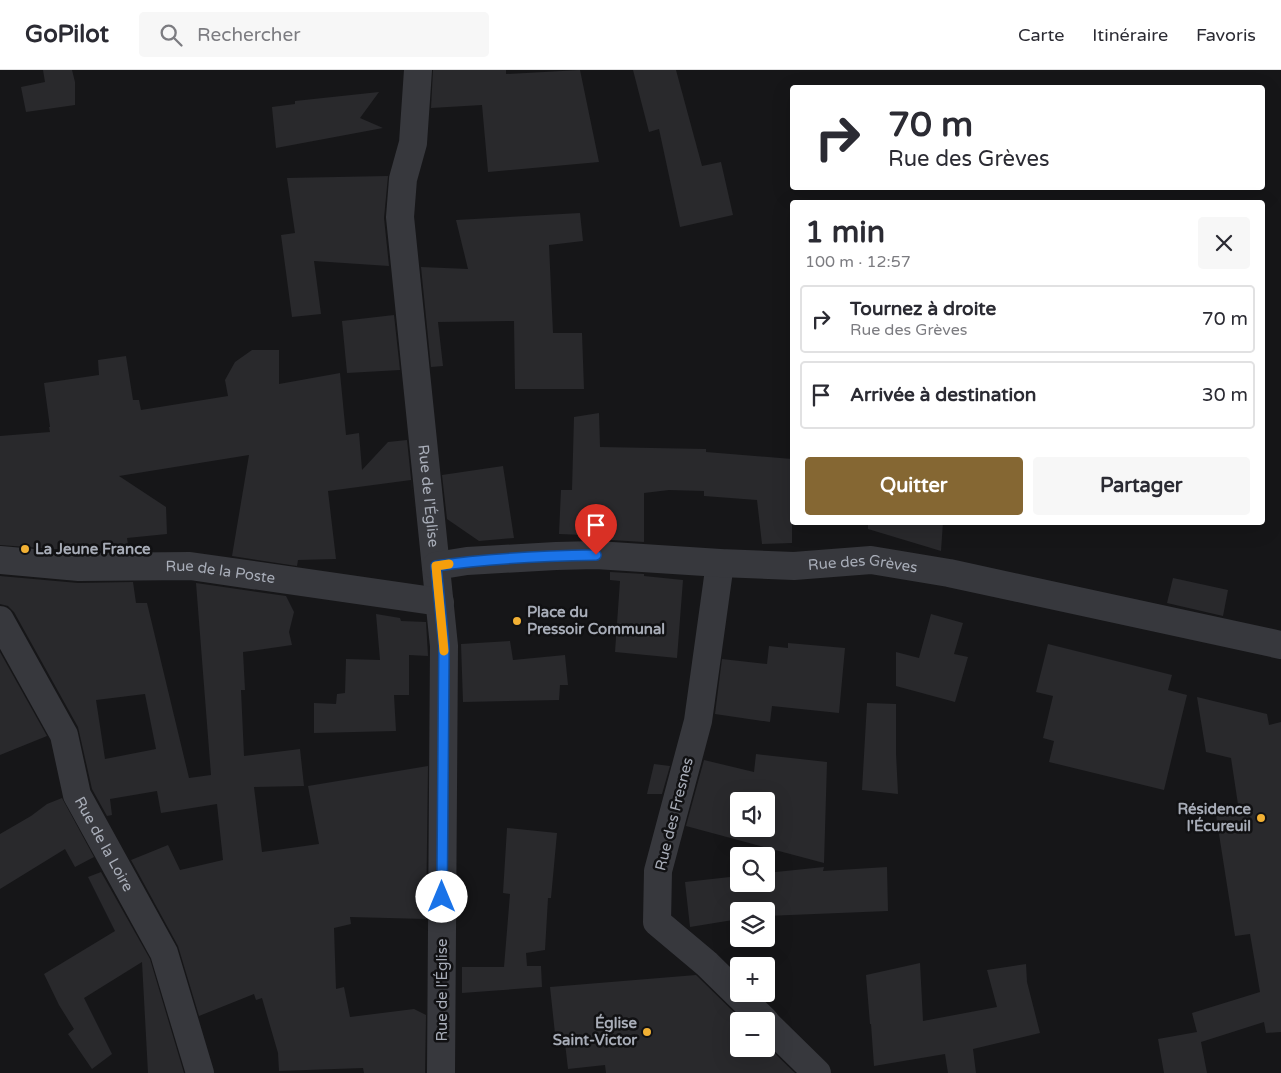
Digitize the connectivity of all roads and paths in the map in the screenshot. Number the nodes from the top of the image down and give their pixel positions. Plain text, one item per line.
1 (418, 70) edge
2 (0, 560) edge
3 (720, 563) junction
4 (436, 566) junction
5 (440, 602) junction
6 (0, 620) edge
7 (1281, 645) edge
8 (755, 1012) edge
9 (775, 1032) edge
10 (200, 1073) edge
11 (441, 1073) edge
12 (817, 1073) edge

1 - 4 street, Rue de l'Église
2 - 5 street, Rue de la Poste
3 - 4 street, Rue des Grèves
3 - 7 street, Rue des Grèves
3 - 8 street, Rue des Fresnes
4 - 5 street, Rue de l'Église
5 - 11 street, Rue de l'Église
6 - 10 street, Rue de la Loire
9 - 12 street, Rue des Fresnes

